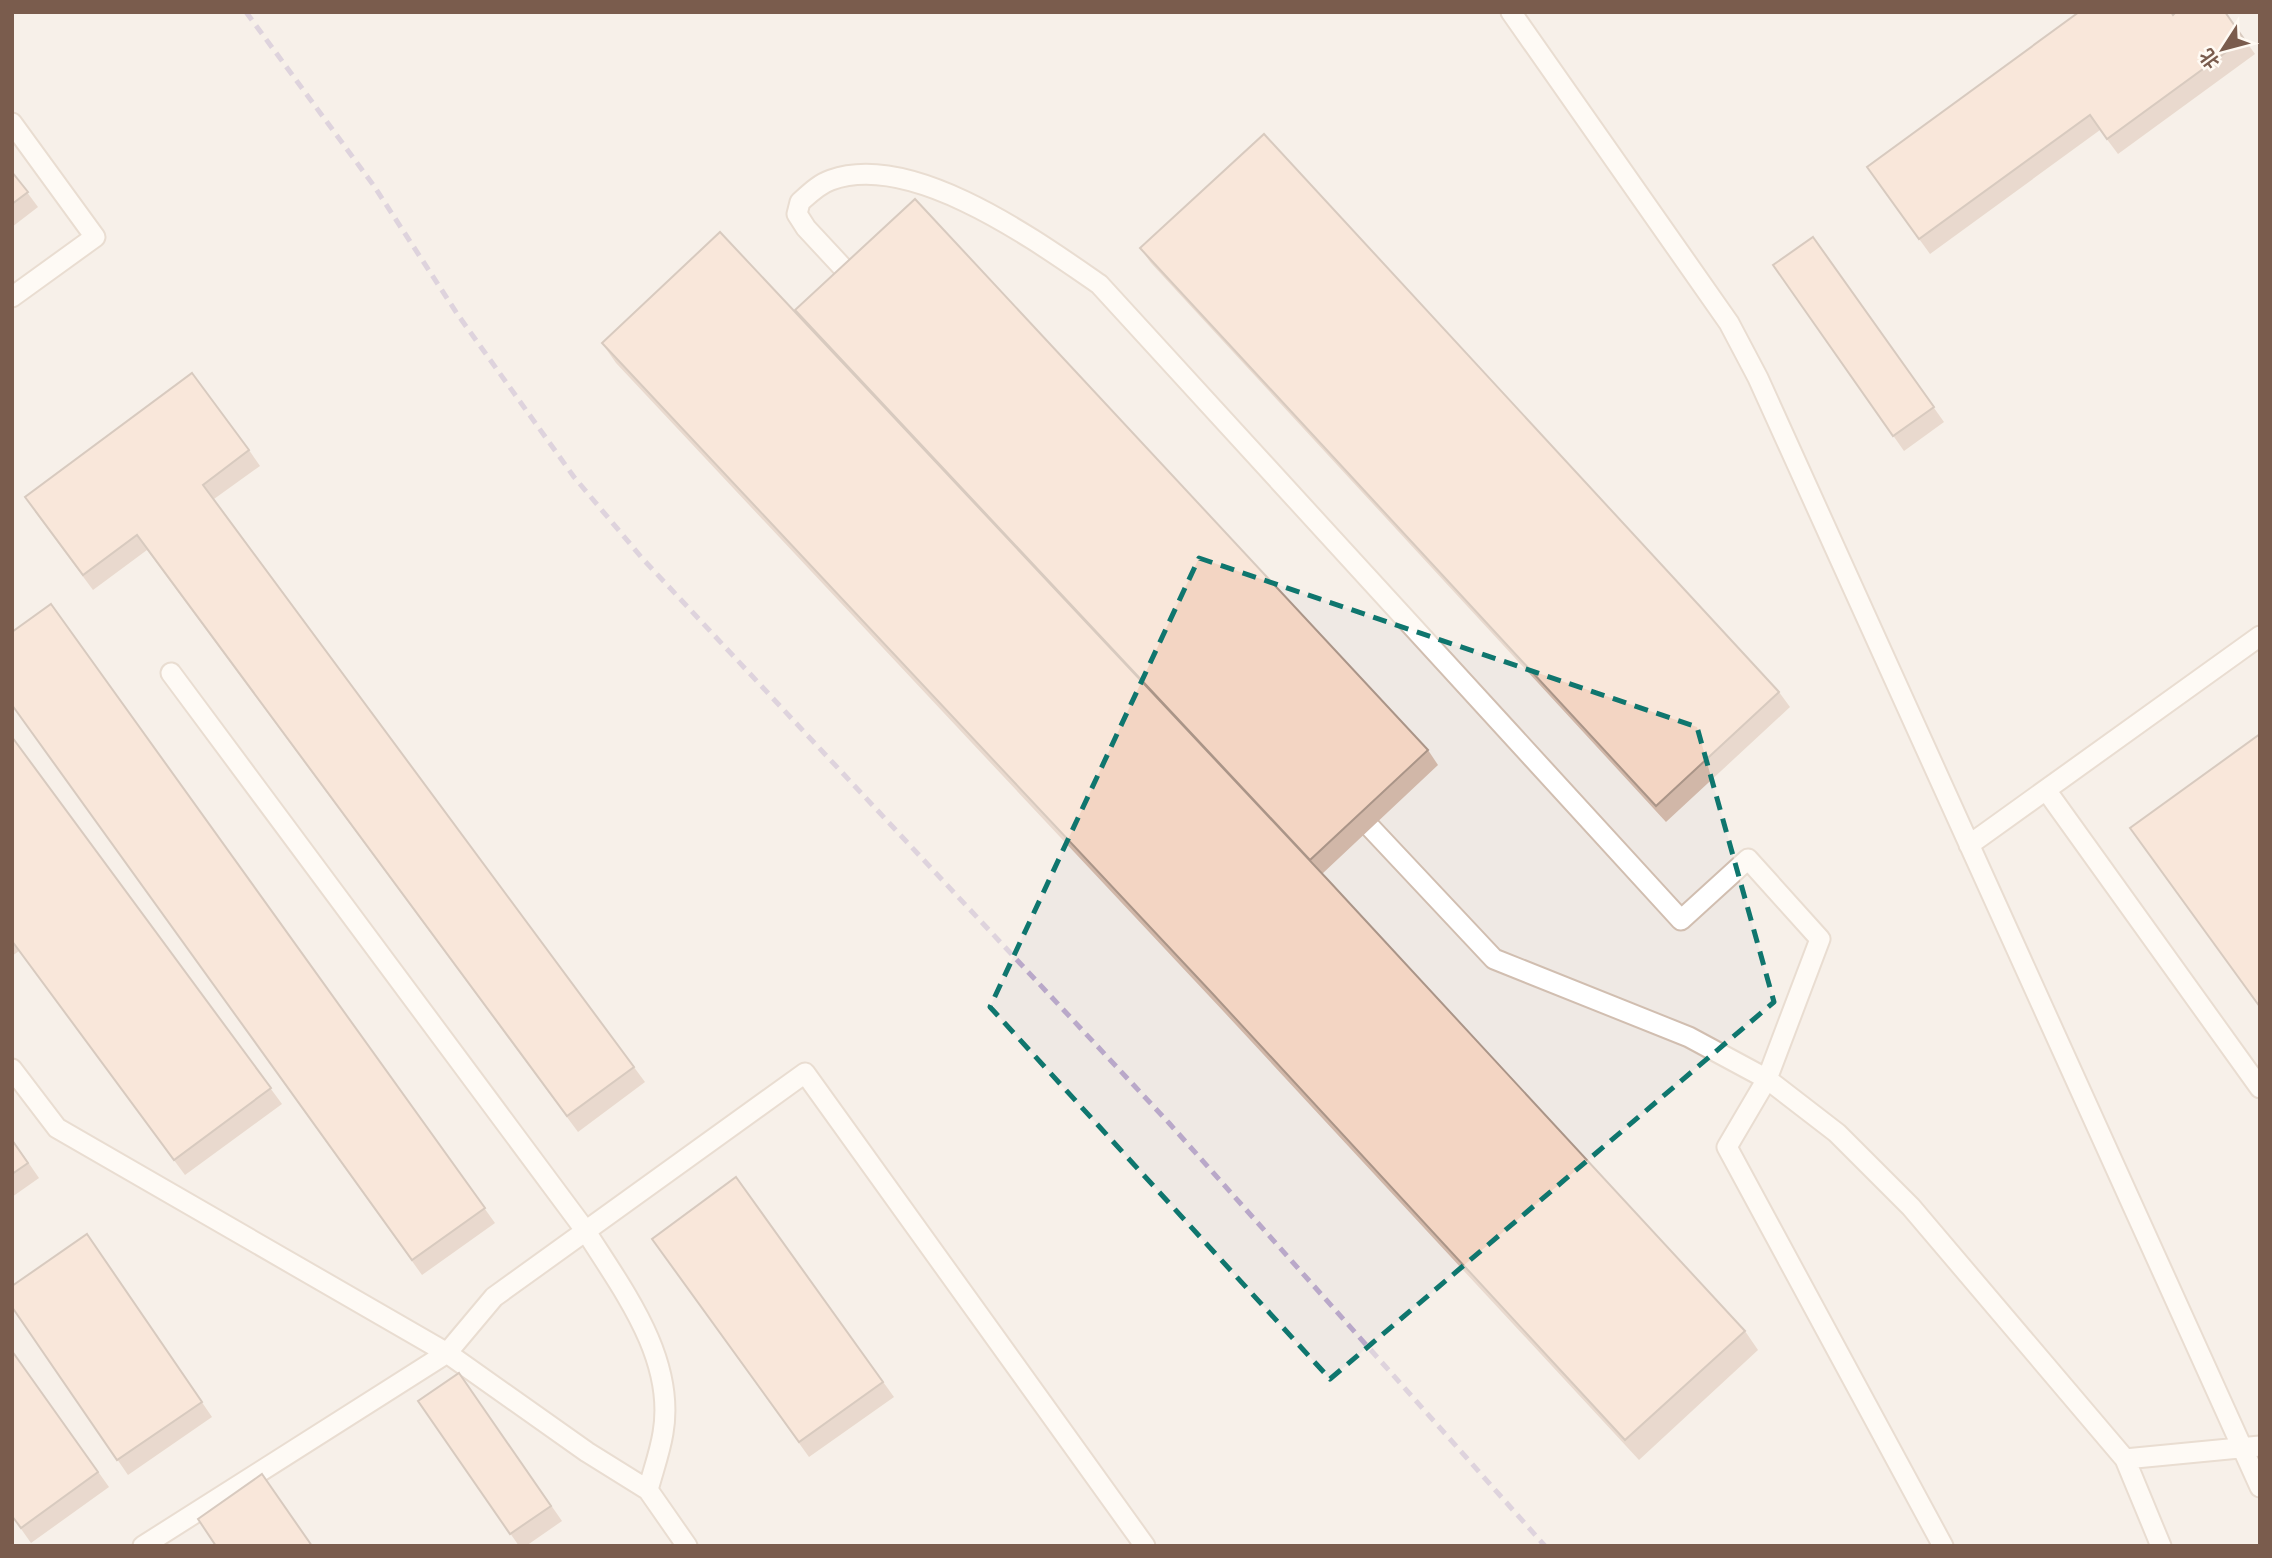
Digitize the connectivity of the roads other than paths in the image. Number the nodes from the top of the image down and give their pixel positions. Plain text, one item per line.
1 (1511, 12) edge
2 (12, 123) edge
3 (12, 297) edge
4 (873, 299) edge
5 (2260, 636) edge
6 (171, 673) dead end
7 (2046, 790) junction
8 (1341, 796) edge
9 (1969, 845) junction
10 (12, 1069) edge
11 (1767, 1079) junction
12 (2260, 1088) edge
13 (585, 1230) junction
14 (447, 1353) junction
15 (2251, 1447) edge
16 (2124, 1459) junction
17 (2260, 1486) edge
18 (648, 1490) junction
19 (143, 1546) edge
20 (687, 1546) edge
21 (1145, 1546) edge
22 (1943, 1546) edge
23 (2161, 1546) edge

1 - 9 lane
2 - 3 lane
4 - 11 lane
5 - 7 lane
6 - 13 lane
7 - 9 lane
7 - 12 lane
8 - 11 lane
9 - 15 lane
10 - 14 lane
11 - 16 lane
11 - 22 lane
13 - 14 lane
13 - 18 lane
13 - 21 lane
14 - 18 lane
14 - 19 lane
15 - 16 lane
15 - 17 lane
16 - 23 lane
18 - 20 lane

